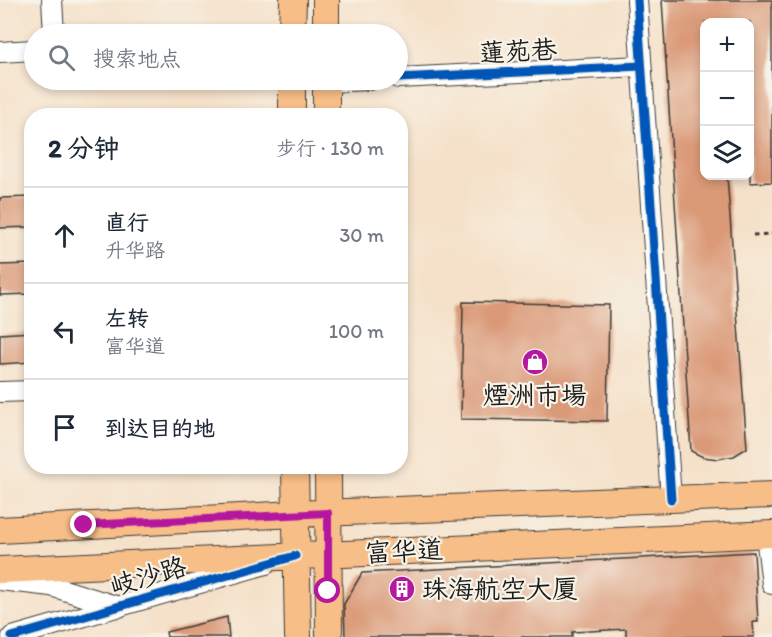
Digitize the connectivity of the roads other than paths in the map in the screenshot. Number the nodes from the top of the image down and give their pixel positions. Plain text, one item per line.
1 (52, 0) edge
2 (293, 0) edge
3 (326, 0) edge
4 (637, 0) edge
5 (53, 24) edge
6 (292, 24) edge
7 (326, 24) edge
8 (24, 51) edge
9 (0, 52) edge
10 (641, 66) junction
11 (408, 78) edge
12 (292, 90) edge
13 (326, 90) edge
14 (292, 108) edge
15 (326, 108) edge
16 (24, 391) edge
17 (0, 392) edge
18 (295, 474) edge
19 (328, 474) edge
20 (772, 495) edge
21 (671, 499) junction
22 (328, 513) junction
23 (295, 514) junction
24 (55, 527) junction
25 (0, 530) edge
26 (769, 534) edge
27 (328, 554) junction
28 (295, 556) junction
29 (56, 567) junction
30 (0, 570) edge
31 (0, 580) edge
32 (772, 584) edge
33 (119, 607) junction
34 (12, 637) edge
35 (298, 637) edge
36 (329, 637) edge

1 - 5 street
2 - 6 main road
3 - 7 main road
4 - 10 street
8 - 9 street
10 - 11 street, 蓮苑巷
10 - 21 street
12 - 14 main road
13 - 15 main road
16 - 17 street
18 - 23 main road
19 - 22 main road
20 - 21 main road, 富华道
21 - 22 main road, 富华道
22 - 23 main road, 富华道
22 - 27 main road
23 - 24 main road, 富华道
23 - 28 main road
24 - 25 main road, 富华道
24 - 29 main road
26 - 27 main road, 富华道
26 - 32 street
27 - 28 main road, 富华道
27 - 36 main road
28 - 29 main road, 富华道
28 - 33 street, 岐沙路
28 - 35 main road
29 - 30 main road, 富华道
31 - 33 street
33 - 34 street, 岐沙路

